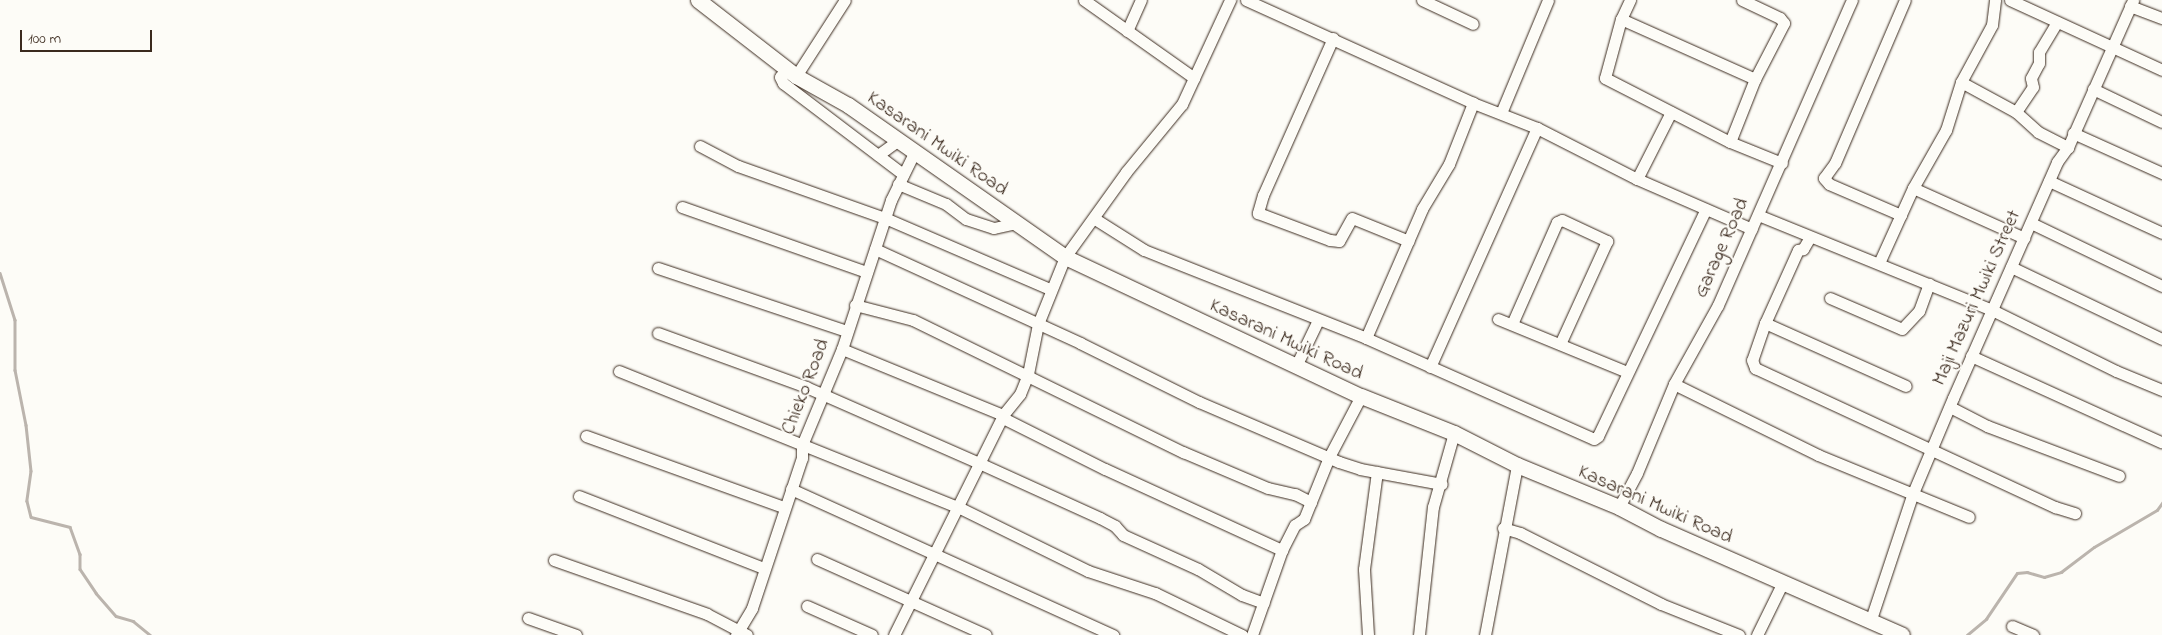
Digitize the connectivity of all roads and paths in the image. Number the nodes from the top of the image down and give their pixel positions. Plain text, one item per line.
1 (698, 0) edge
2 (845, 0) edge
3 (1084, 0) edge
4 (1142, 0) edge
5 (1230, 0) edge
6 (1246, 0) edge
7 (1422, 0) edge
8 (1548, 0) edge
9 (1630, 0) edge
10 (1742, 0) edge
11 (1852, 0) edge
12 (1905, 0) edge
13 (1995, 0) edge
14 (2010, 0) edge
15 (2132, 3) edge
16 (2162, 18) edge
17 (1621, 19) junction
18 (2057, 22) junction
19 (1473, 24) dead end
20 (1127, 30) junction
21 (1333, 38) junction
22 (2112, 48) junction
23 (2162, 70) edge
24 (791, 72) junction
25 (1194, 78) junction
26 (1754, 79) junction
27 (1961, 82) junction
28 (2093, 89) junction
29 (831, 96) junction
30 (1473, 103) junction
31 (848, 105) junction
32 (822, 110) junction
33 (1671, 112) junction
34 (2016, 112) junction
35 (1501, 113) junction
36 (2162, 122) edge
37 (839, 123) junction
38 (1537, 128) junction
39 (2073, 133) junction
40 (897, 141) junction
41 (1730, 142) junction
42 (700, 146) dead end
43 (2068, 146) junction
44 (914, 153) junction
45 (878, 155) junction
46 (1782, 163) junction
47 (2162, 173) edge
48 (901, 179) junction
49 (1637, 179) junction
50 (2049, 181) junction
51 (1913, 188) junction
52 (682, 207) dead end
53 (1706, 209) junction
54 (1758, 215) junction
55 (1901, 215) junction
56 (885, 218) junction
57 (1094, 219) junction
58 (1015, 223) junction
59 (2031, 223) junction
60 (1752, 229) junction
61 (2162, 234) edge
62 (1810, 237) junction
63 (2024, 238) junction
64 (1409, 241) junction
65 (876, 249) junction
66 (1065, 257) junction
67 (1879, 263) junction
68 (658, 268) dead end
69 (2010, 268) junction
70 (867, 272) junction
71 (1929, 284) junction
72 (2162, 286) edge
73 (1050, 289) junction
74 (1830, 298) dead end
75 (855, 305) junction
76 (1992, 310) junction
77 (1498, 319) dead end
78 (1318, 320) junction
79 (1765, 323) junction
80 (1038, 324) junction
81 (1512, 324) junction
82 (846, 331) junction
83 (658, 333) dead end
84 (1366, 338) junction
85 (2162, 339) edge
86 (1560, 344) junction
87 (842, 349) junction
88 (1971, 356) junction
89 (1296, 366) junction
90 (1430, 367) junction
91 (619, 371) dead end
92 (1627, 372) junction
93 (1028, 374) junction
94 (1674, 384) junction
95 (1906, 386) dead end
96 (2162, 390) edge
97 (823, 396) junction
98 (1361, 396) junction
99 (1950, 407) junction
100 (1003, 416) junction
101 (1454, 433) junction
102 (586, 436) dead end
103 (2161, 442) edge
104 (802, 445) junction
105 (1933, 451) junction
106 (1329, 457) junction
107 (979, 463) junction
108 (1516, 465) junction
109 (1377, 472) junction
110 (2118, 476) dead end
111 (1442, 484) junction
112 (791, 489) junction
113 (1913, 494) junction
114 (579, 496) dead end
115 (1311, 502) junction
116 (783, 507) junction
117 (958, 507) junction
118 (1619, 507) junction
119 (2075, 513) dead end
120 (1969, 516) dead end
121 (1503, 528) junction
122 (1282, 550) junction
123 (935, 554) junction
124 (554, 560) dead end
125 (817, 560) dead end
126 (764, 568) junction
127 (1782, 584) junction
128 (912, 602) junction
129 (1264, 603) junction
130 (807, 606) dead end
131 (528, 618) dead end
132 (1871, 619) junction
133 (2012, 626) dead end
134 (741, 633) edge
135 (576, 635) edge
136 (872, 635) edge
137 (894, 635) edge
138 (986, 635) edge
139 (1113, 635) edge
140 (1242, 635) edge
141 (1252, 635) edge
142 (1368, 635) edge
143 (1419, 635) edge
144 (1485, 635) edge
145 (1739, 635) edge
146 (1757, 635) edge
147 (1902, 635) edge
148 (2033, 635) edge

1 - 24 main road, Kasarani Mwiki Road
2 - 24 street
3 - 20 street
4 - 20 street
5 - 25 street
6 - 21 street
7 - 19 street
8 - 35 street
9 - 17 street
10 - 26 street
11 - 46 street, Garage Road
12 - 55 street
13 - 27 street
14 - 18 street
15 - 16 street
15 - 22 street, Maji Mazuri Mwiki Street
17 - 26 street
17 - 33 street
18 - 22 street
18 - 34 street
20 - 25 street
21 - 30 street
21 - 64 street
22 - 23 street
22 - 28 street, Maji Mazuri Mwiki Street
24 - 29 main road, Kasarani Mwiki Road
24 - 32 street
25 - 57 street
26 - 41 street
27 - 34 street
27 - 51 street
28 - 36 street
28 - 39 street, Maji Mazuri Mwiki Street
29 - 31 main road, Kasarani Mwiki Road
29 - 32 street
30 - 35 street
30 - 64 street
31 - 37 street
31 - 40 main road, Kasarani Mwiki Road
32 - 37 street
33 - 41 street
33 - 49 street
34 - 43 street
35 - 38 street
37 - 45 street
38 - 49 street
38 - 90 street
39 - 43 street, Maji Mazuri Mwiki Street
39 - 47 street
40 - 44 main road, Kasarani Mwiki Road
40 - 45 street
41 - 46 street
42 - 56 street
43 - 50 street, Maji Mazuri Mwiki Street
44 - 48 street, Chieko Road
44 - 58 main road, Kasarani Mwiki Road
45 - 48 street
46 - 54 street, Garage Road
48 - 56 street, Chieko Road
48 - 58 street
49 - 53 street
50 - 59 street, Maji Mazuri Mwiki Street
50 - 61 street
51 - 55 street
51 - 63 street
52 - 70 street
53 - 60 street
53 - 92 street
54 - 60 street, Garage Road
54 - 62 street
55 - 67 street
56 - 65 street, Chieko Road
56 - 73 street
57 - 66 street
57 - 78 street
58 - 66 main road, Kasarani Mwiki Road
59 - 63 street, Maji Mazuri Mwiki Street
59 - 72 street
60 - 94 street, Garage Road
62 - 67 street
62 - 79 street
63 - 69 street, Maji Mazuri Mwiki Street
64 - 84 street
65 - 70 street, Chieko Road
65 - 80 street
66 - 73 street
66 - 89 main road, Kasarani Mwiki Road
67 - 71 street
68 - 82 street
69 - 76 street, Maji Mazuri Mwiki Street
69 - 85 street
70 - 75 street, Chieko Road
71 - 74 street
71 - 76 street
73 - 80 street
75 - 82 street, Chieko Road
75 - 93 street
76 - 88 street, Maji Mazuri Mwiki Street
76 - 96 street
77 - 81 street
78 - 84 street
78 - 89 street
79 - 95 street
79 - 105 street
80 - 93 street
80 - 106 street
81 - 86 street
81 - 86 street
82 - 87 street, Chieko Road
83 - 97 street
84 - 90 street
86 - 92 street
87 - 97 street, Chieko Road
87 - 100 street
88 - 99 street, Maji Mazuri Mwiki Street
88 - 103 street
89 - 98 main road, Kasarani Mwiki Road
90 - 92 street
91 - 104 street
93 - 100 street
93 - 115 street
94 - 113 street
94 - 118 street, Garage Road
97 - 104 street, Chieko Road
97 - 107 street
98 - 101 main road, Kasarani Mwiki Road
98 - 106 street
99 - 105 street, Maji Mazuri Mwiki Street
99 - 110 street
100 - 107 street
100 - 122 street
101 - 108 main road, Kasarani Mwiki Road
101 - 111 street
102 - 116 street
104 - 112 street, Chieko Road
104 - 117 street
105 - 113 street, Maji Mazuri Mwiki Street
105 - 119 street
106 - 109 street
106 - 115 street
107 - 117 street
107 - 129 street
108 - 118 main road, Kasarani Mwiki Road
108 - 121 street
109 - 111 street
109 - 142 street
111 - 143 street
112 - 116 street, Chieko Road
112 - 123 street
113 - 120 street
113 - 132 street, Maji Mazuri Mwiki Street
114 - 126 street
115 - 122 street
116 - 126 street, Chieko Road
117 - 123 street
117 - 140 street
118 - 127 main road, Kasarani Mwiki Road
121 - 144 street
121 - 145 street
122 - 129 street
123 - 128 street
123 - 139 street
124 - 134 street
125 - 128 street
126 - 134 street, Chieko Road
127 - 132 main road, Kasarani Mwiki Road
127 - 146 street
128 - 137 street
128 - 138 street
129 - 141 street
130 - 136 street
131 - 135 street
132 - 147 main road, Kasarani Mwiki Road
133 - 148 street

